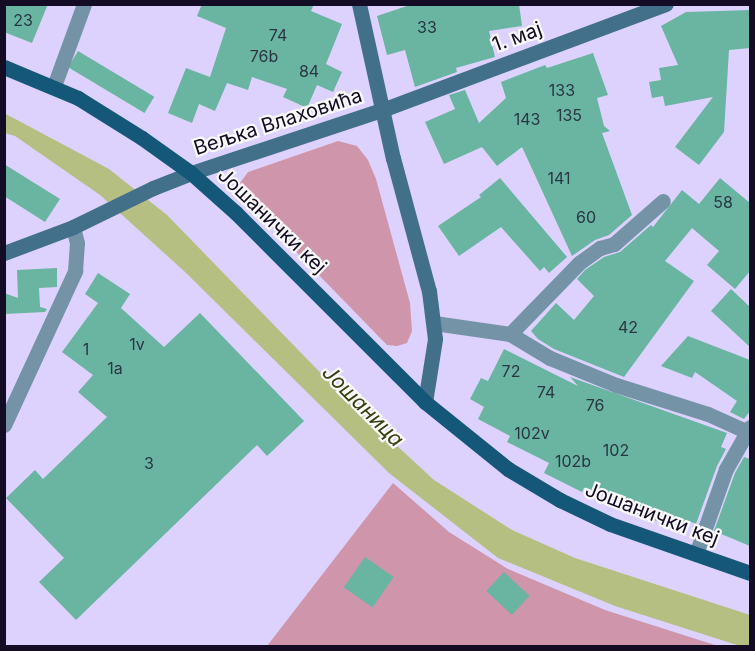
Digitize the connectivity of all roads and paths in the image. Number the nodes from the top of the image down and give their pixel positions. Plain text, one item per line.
1 (84, 4) edge
2 (359, 4) edge
3 (666, 4) edge
4 (4, 67) edge
5 (54, 86) junction
6 (382, 110) junction
7 (191, 173) junction
8 (663, 201) dead end
9 (73, 227) junction
10 (4, 253) edge
11 (434, 323) junction
12 (510, 334) junction
13 (425, 402) junction
14 (4, 425) edge
15 (749, 430) edge
16 (696, 554) junction
17 (750, 573) edge

1 - 5 street
2 - 6 street, Вељка Влаховића
3 - 6 street, 1. мај
4 - 5 main road, Јошанички кеј
5 - 7 main road, Јошанички кеј
6 - 7 street, Вељка Влаховића
6 - 11 street
7 - 9 street, Вељка Влаховића
7 - 13 main road, Јошанички кеј
8 - 12 street
9 - 10 street, Вељка Влаховића
9 - 14 street
11 - 12 street
11 - 13 street
12 - 15 street
13 - 16 main road, Јошанички кеј
15 - 16 street
16 - 17 main road, Јошанички кеј

